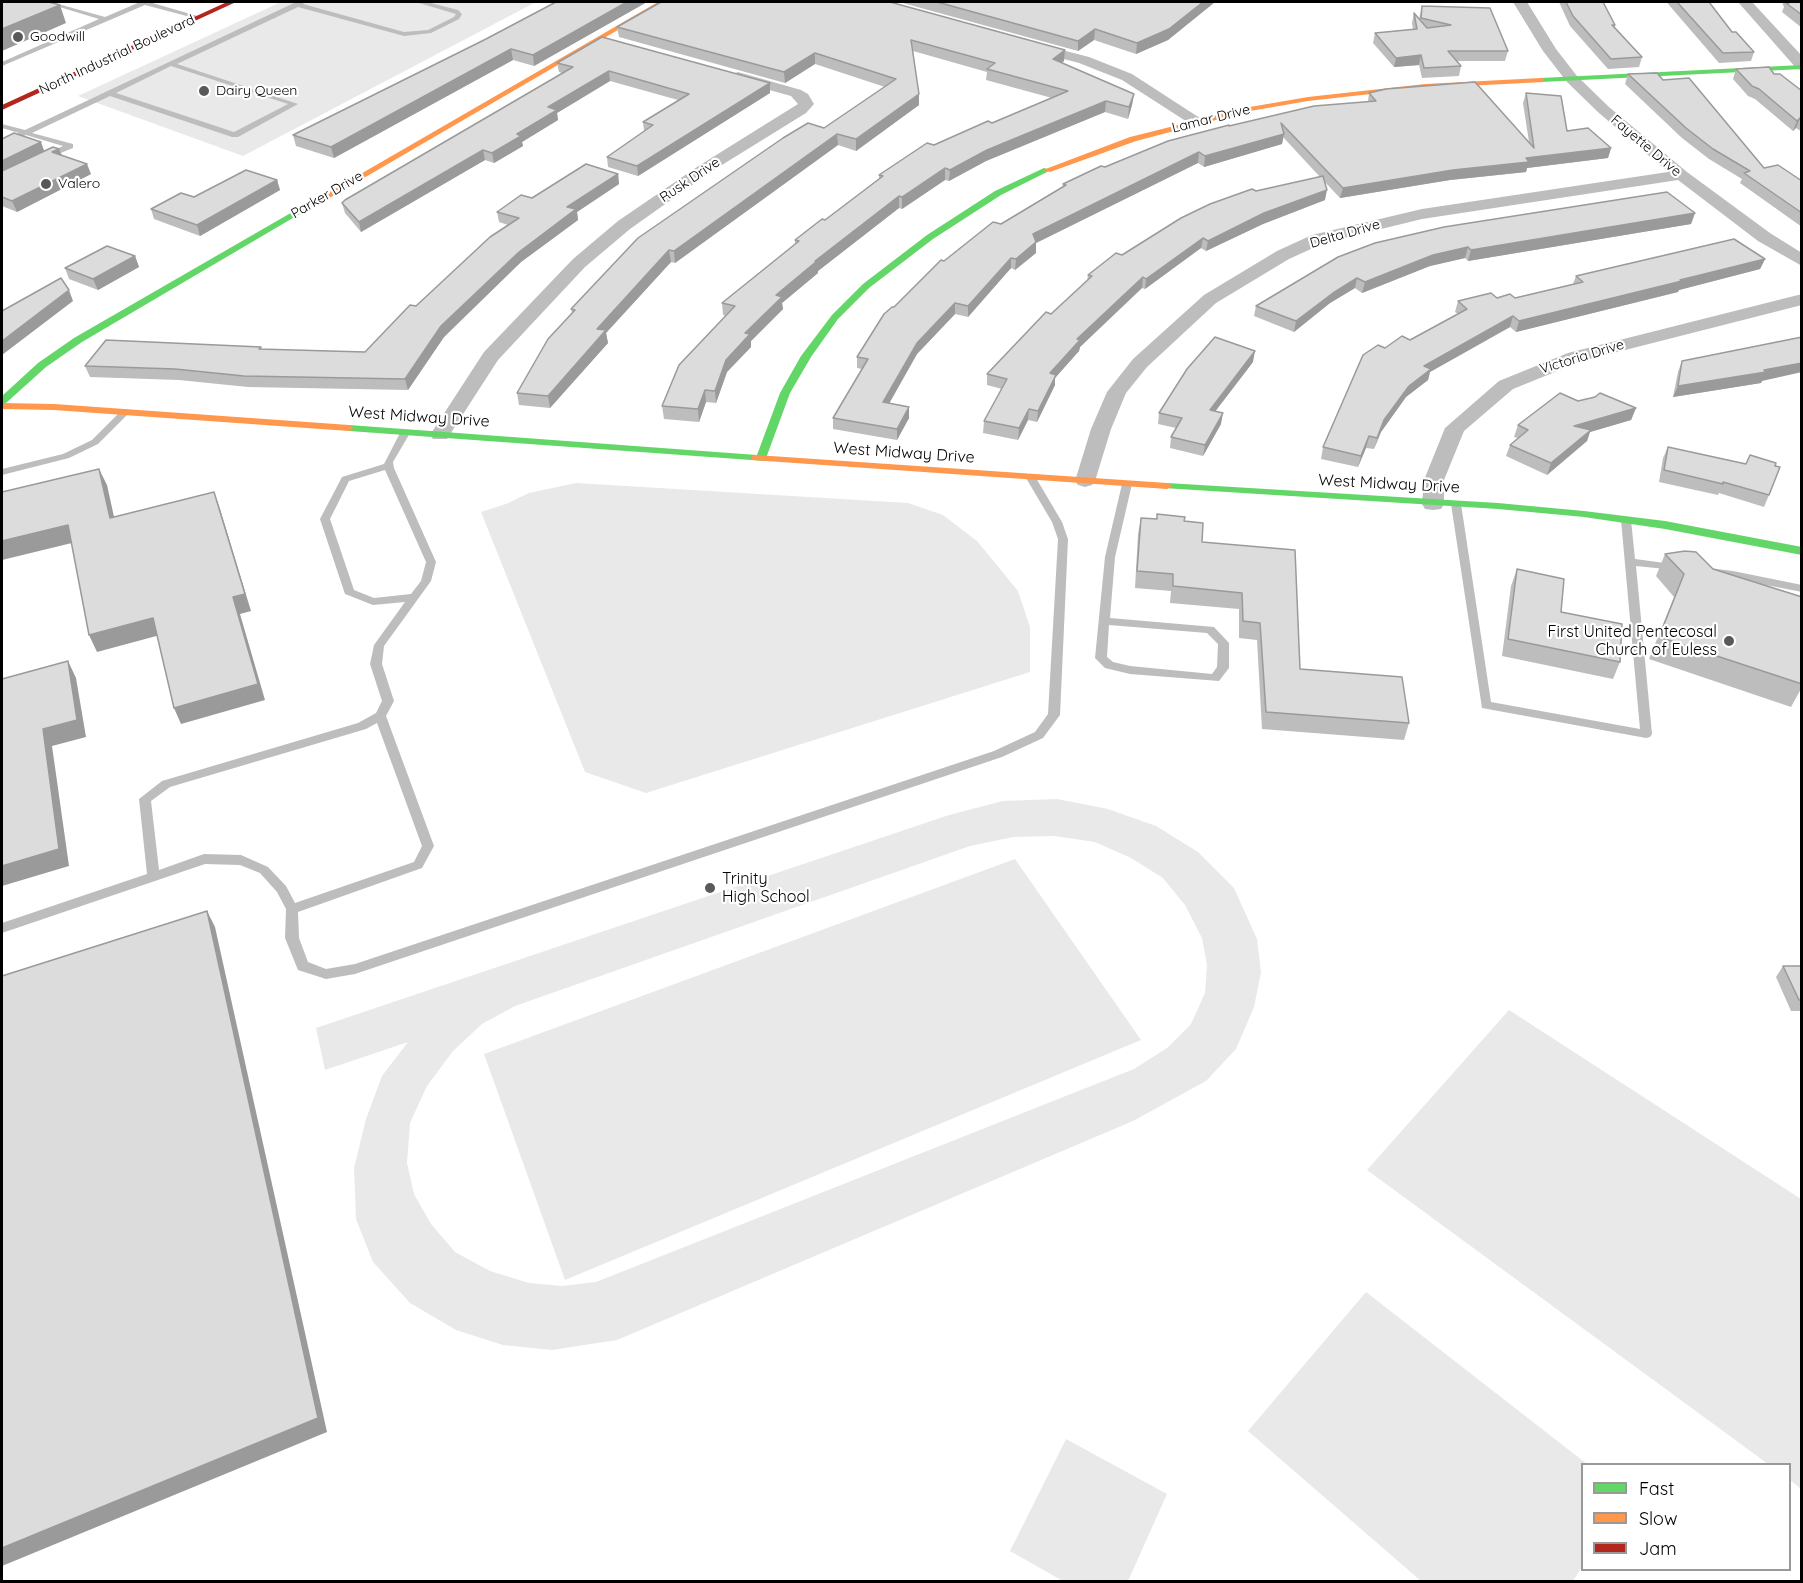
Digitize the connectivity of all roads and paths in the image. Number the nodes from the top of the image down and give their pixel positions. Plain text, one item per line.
1 (46, 2) edge
2 (144, 2) edge
3 (232, 2) edge
4 (422, 2) edge
5 (662, 2) edge
6 (1520, 2) edge
7 (1745, 2) edge
8 (299, 3) edge
9 (198, 17) junction
10 (105, 19) junction
11 (598, 38) junction
12 (1018, 42) edge
13 (620, 44) edge
14 (2, 64) edge
15 (171, 64) junction
16 (1802, 67) edge
17 (719, 72) edge
18 (1572, 79) junction
19 (109, 93) junction
20 (2, 108) edge
21 (1198, 122) junction
22 (2, 126) edge
23 (26, 132) junction
24 (2, 144) edge
25 (40, 160) edge
26 (1681, 175) junction
27 (1802, 261) edge
28 (1802, 299) edge
29 (2, 401) edge
30 (2, 406) edge
31 (125, 412) junction
32 (405, 433) junction
33 (440, 435) junction
34 (761, 459) junction
35 (388, 466) junction
36 (2, 472) edge
37 (1031, 478) junction
38 (1085, 481) junction
39 (1126, 484) junction
40 (1433, 504) junction
41 (1456, 504) junction
42 (1626, 520) junction
43 (1802, 551) edge
44 (1630, 562) junction
45 (1802, 589) edge
46 (414, 597) junction
47 (1104, 621) junction
48 (380, 716) junction
49 (154, 877) junction
50 (292, 909) junction
51 (2, 928) edge

1 - 10 lane
2 - 9 lane
2 - 10 lane
3 - 9 street, North Industrial Boulevard
4 - 8 lane
5 - 11 street, Parker Drive
6 - 18 street, Fayette Drive
7 - 16 street
8 - 15 lane
9 - 20 street, North Industrial Boulevard
10 - 14 lane
11 - 13 street
11 - 29 street, Parker Drive
12 - 21 street
15 - 19 lane
15 - 19 lane
16 - 18 street, Lamar Drive
17 - 33 street, Rusk Drive
18 - 21 street, Lamar Drive
18 - 26 street, Fayette Drive
19 - 23 lane
21 - 34 street, Lamar Drive
22 - 23 lane
23 - 24 lane
23 - 25 lane
26 - 27 street, Fayette Drive
26 - 38 street, Delta Drive
28 - 40 street, Victoria Drive
30 - 31 street, West Midway Drive
31 - 32 street, West Midway Drive
31 - 36 lane
32 - 33 street, West Midway Drive
32 - 35 lane
33 - 34 street, West Midway Drive
34 - 37 street, West Midway Drive
35 - 46 lane
35 - 46 lane
37 - 38 street, West Midway Drive
37 - 50 lane
38 - 39 street, West Midway Drive
39 - 40 street, West Midway Drive
39 - 47 lane
40 - 41 street, West Midway Drive
41 - 42 street, West Midway Drive
41 - 44 lane
42 - 43 street, West Midway Drive
42 - 44 lane
44 - 45 lane
46 - 48 lane
47 - 47 lane
48 - 49 lane
48 - 50 lane
49 - 50 lane
49 - 51 lane

